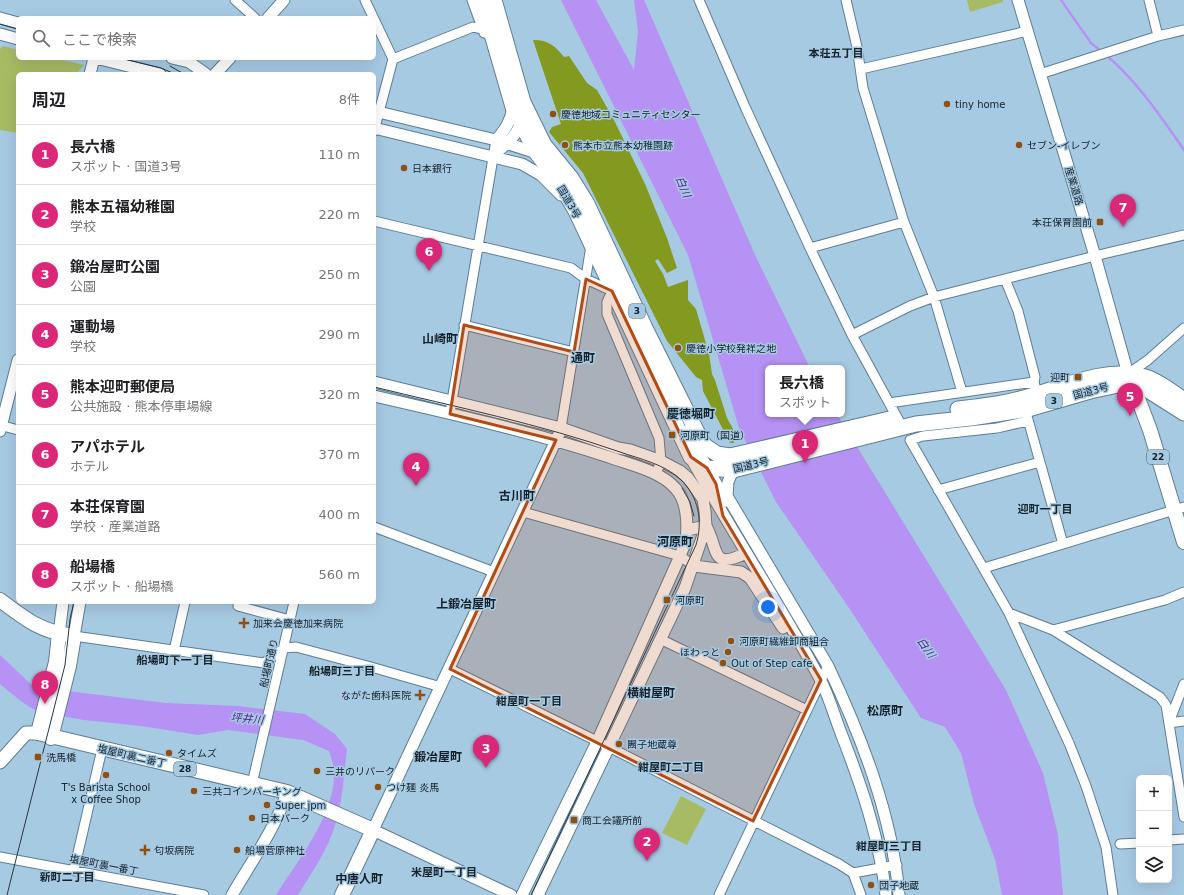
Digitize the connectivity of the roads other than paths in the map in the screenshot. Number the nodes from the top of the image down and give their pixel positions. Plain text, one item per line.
1 (235, 0) edge
2 (284, 0) edge
3 (365, 0) edge
4 (472, 0) edge
5 (482, 0) edge
6 (494, 0) edge
7 (698, 0) edge
8 (846, 0) edge
9 (1018, 0) edge
10 (1149, 0) edge
11 (253, 16) edge
12 (270, 16) edge
13 (373, 16) edge
14 (0, 18) edge
15 (16, 22) edge
16 (376, 23) edge
17 (486, 27) junction
18 (1184, 30) edge
19 (1028, 31) junction
20 (0, 34) edge
21 (1158, 36) junction
22 (16, 38) edge
23 (393, 59) junction
24 (94, 60) edge
25 (103, 60) edge
26 (180, 60) edge
27 (228, 60) edge
28 (861, 69) junction
29 (91, 72) edge
30 (152, 72) edge
31 (203, 72) edge
32 (217, 72) edge
33 (1040, 74) junction
34 (518, 104) junction
35 (376, 112) edge
36 (521, 124) junction
37 (376, 129) edge
38 (496, 140) junction
39 (508, 144) junction
40 (536, 152) junction
41 (492, 156) junction
42 (555, 159) junction
43 (576, 211) junction
44 (376, 221) edge
45 (904, 222) junction
46 (1184, 236) edge
47 (591, 245) junction
48 (478, 246) junction
49 (810, 248) junction
50 (1095, 256) junction
51 (586, 279) junction
52 (1005, 279) junction
53 (612, 291) junction
54 (934, 297) junction
55 (464, 325) junction
56 (1184, 328) edge
57 (852, 335) junction
58 (574, 352) junction
59 (16, 367) edge
60 (1130, 380) junction
61 (376, 382) edge
62 (1035, 388) junction
63 (676, 391) junction
64 (962, 392) junction
65 (376, 396) edge
66 (1184, 400) edge
67 (452, 401) junction
68 (889, 403) junction
69 (1184, 413) edge
70 (450, 414) junction
71 (1027, 415) junction
72 (900, 422) junction
73 (0, 427) edge
74 (561, 428) junction
75 (16, 430) edge
76 (556, 440) junction
77 (910, 440) junction
78 (690, 457) junction
79 (660, 461) junction
80 (1040, 462) junction
81 (722, 466) junction
82 (656, 474) junction
83 (938, 490) junction
84 (1179, 509) edge
85 (734, 510) junction
86 (523, 512) junction
87 (722, 516) junction
88 (706, 526) junction
89 (376, 528) edge
90 (687, 530) junction
91 (1184, 542) edge
92 (1063, 544) junction
93 (746, 553) junction
94 (680, 556) junction
95 (694, 566) junction
96 (984, 568) junction
97 (494, 572) junction
98 (1184, 592) edge
99 (0, 600) edge
100 (63, 604) edge
101 (80, 604) edge
102 (185, 604) edge
103 (238, 604) edge
104 (294, 604) edge
105 (1009, 613) junction
106 (290, 620) junction
107 (1053, 630) junction
108 (59, 634) junction
109 (74, 636) junction
110 (660, 639) junction
111 (284, 648) junction
112 (174, 651) junction
113 (808, 659) junction
114 (63, 664) junction
115 (828, 666) junction
116 (450, 669) junction
117 (821, 680) junction
118 (1184, 684) edge
119 (441, 687) junction
120 (807, 710) junction
121 (49, 718) junction
122 (1184, 721) edge
123 (1169, 724) junction
124 (38, 733) junction
125 (51, 738) junction
126 (597, 742) junction
127 (609, 747) junction
128 (102, 749) junction
129 (0, 762) edge
130 (252, 784) junction
131 (287, 792) junction
132 (1184, 817) edge
133 (753, 821) junction
134 (373, 830) junction
135 (1184, 839) edge
136 (1172, 840) edge
137 (1136, 843) edge
138 (1120, 844) dead end
139 (0, 857) edge
140 (897, 865) junction
141 (883, 866) junction
142 (74, 870) junction
143 (853, 873) junction
144 (204, 895) edge
145 (232, 895) edge
146 (342, 895) edge
147 (511, 895) edge
148 (522, 895) edge
149 (538, 895) edge
150 (719, 895) edge
151 (861, 895) edge
152 (886, 895) edge
153 (900, 895) edge
154 (1113, 895) edge

1 - 11 street
2 - 12 street
3 - 13 street
4 - 17 street
5 - 17 highway, 国道3号 / 3
6 - 34 highway, 国道3号 / 3
7 - 49 street
8 - 28 street
9 - 19 street, 産業道路
10 - 21 street
14 - 15 street
16 - 23 street
17 - 23 street
17 - 34 highway, 国道3号 / 3
18 - 21 street
19 - 28 street
19 - 33 street, 産業道路
20 - 22 street
21 - 33 street
23 - 35 street
24 - 29 street
25 - 30 street
26 - 31 street
27 - 32 street
28 - 45 street
33 - 50 street, 産業道路
34 - 36 highway, 国道3号 / 3
34 - 38 street
34 - 42 highway, 国道3号 / 3
35 - 38 street
36 - 39 street
36 - 40 highway, 国道3号 / 3
37 - 41 street
38 - 39 street
38 - 41 street
39 - 40 street
39 - 41 street
40 - 42 street
40 - 43 highway, 国道3号 / 3
41 - 43 street
41 - 48 street
42 - 63 highway, 国道3号 / 3
43 - 47 highway, 国道3号 / 3
44 - 48 street
45 - 49 street
45 - 54 street
46 - 50 street
47 - 51 street
47 - 53 highway, 国道3号 / 3
48 - 51 street
48 - 55 street
49 - 57 street
50 - 52 street
50 - 60 street, 産業道路
51 - 53 street
51 - 58 street
52 - 54 street
52 - 62 street
53 - 78 highway, 国道3号 / 3
53 - 79 street
54 - 57 street
54 - 64 street
55 - 58 street
55 - 67 street
56 - 60 street
57 - 68 street
58 - 74 street
59 - 73 street
60 - 62 highway, 国道3号 / 3
60 - 66 highway, 国道3号 / 3
60 - 69 highway, 国道3号 / 3
60 - 71 highway, 国道3号 / 3
60 - 84 main road, 22
61 - 67 street
62 - 64 street
62 - 72 highway, 国道3号 / 3
63 - 81 highway, 国道3号 / 3
63 - 81 street
64 - 68 street
65 - 70 street
67 - 70 street
67 - 74 street
68 - 72 street
70 - 76 street
71 - 72 highway, 国道3号 / 3
71 - 77 street
71 - 80 street
72 - 77 street
72 - 81 highway, 国道3号 / 3
73 - 75 street
74 - 76 street
74 - 79 street
76 - 82 street
76 - 86 street
77 - 83 street
78 - 81 highway
78 - 87 street
79 - 82 street
79 - 88 street
80 - 83 street
80 - 92 street
81 - 85 street
81 - 85 street
81 - 87 street
82 - 90 street
83 - 96 street
84 - 91 main road, 22
84 - 92 street
85 - 115 street
86 - 94 street
86 - 97 street
87 - 93 street
88 - 90 street
88 - 93 street
88 - 95 street
89 - 97 street
90 - 94 street
92 - 96 street
93 - 113 street
94 - 95 street
94 - 126 street
95 - 110 street
95 - 113 street
96 - 105 street
97 - 116 street
98 - 107 street
99 - 108 main road
100 - 108 street
101 - 109 street
102 - 112 street
103 - 106 street
104 - 106 street, 船場町通り
105 - 107 street
105 - 154 street
106 - 111 street, 船場町通り
107 - 123 street
108 - 109 main road
108 - 114 main road
109 - 112 street
109 - 114 main road
110 - 120 street
110 - 127 street
111 - 112 street
111 - 119 street
111 - 130 street, 船場町通り
113 - 117 street
114 - 121 main road
115 - 117 street
115 - 140 street
116 - 119 street
116 - 126 street
117 - 120 street
117 - 141 street
118 - 123 street
119 - 134 street
120 - 133 street
121 - 124 main road
121 - 125 main road
122 - 123 street
123 - 132 street
124 - 125 main road, 塩屋町裏二番丁 / 28
124 - 129 main road
125 - 128 main road, 塩屋町裏二番丁 / 28
126 - 127 street
126 - 148 street
127 - 133 street
127 - 149 street
128 - 130 main road, 塩屋町裏二番丁 / 28
128 - 142 street
130 - 131 main road, 塩屋町裏二番丁 / 28
131 - 134 main road, 塩屋町裏二番丁 / 28
131 - 145 street
133 - 143 street
133 - 150 street
134 - 146 main road
134 - 147 street
135 - 136 street
137 - 138 street
139 - 142 street, 塩屋町裏一番丁
140 - 141 street
140 - 153 street
141 - 143 street
141 - 152 street
142 - 144 street, 塩屋町裏一番丁
143 - 151 street

